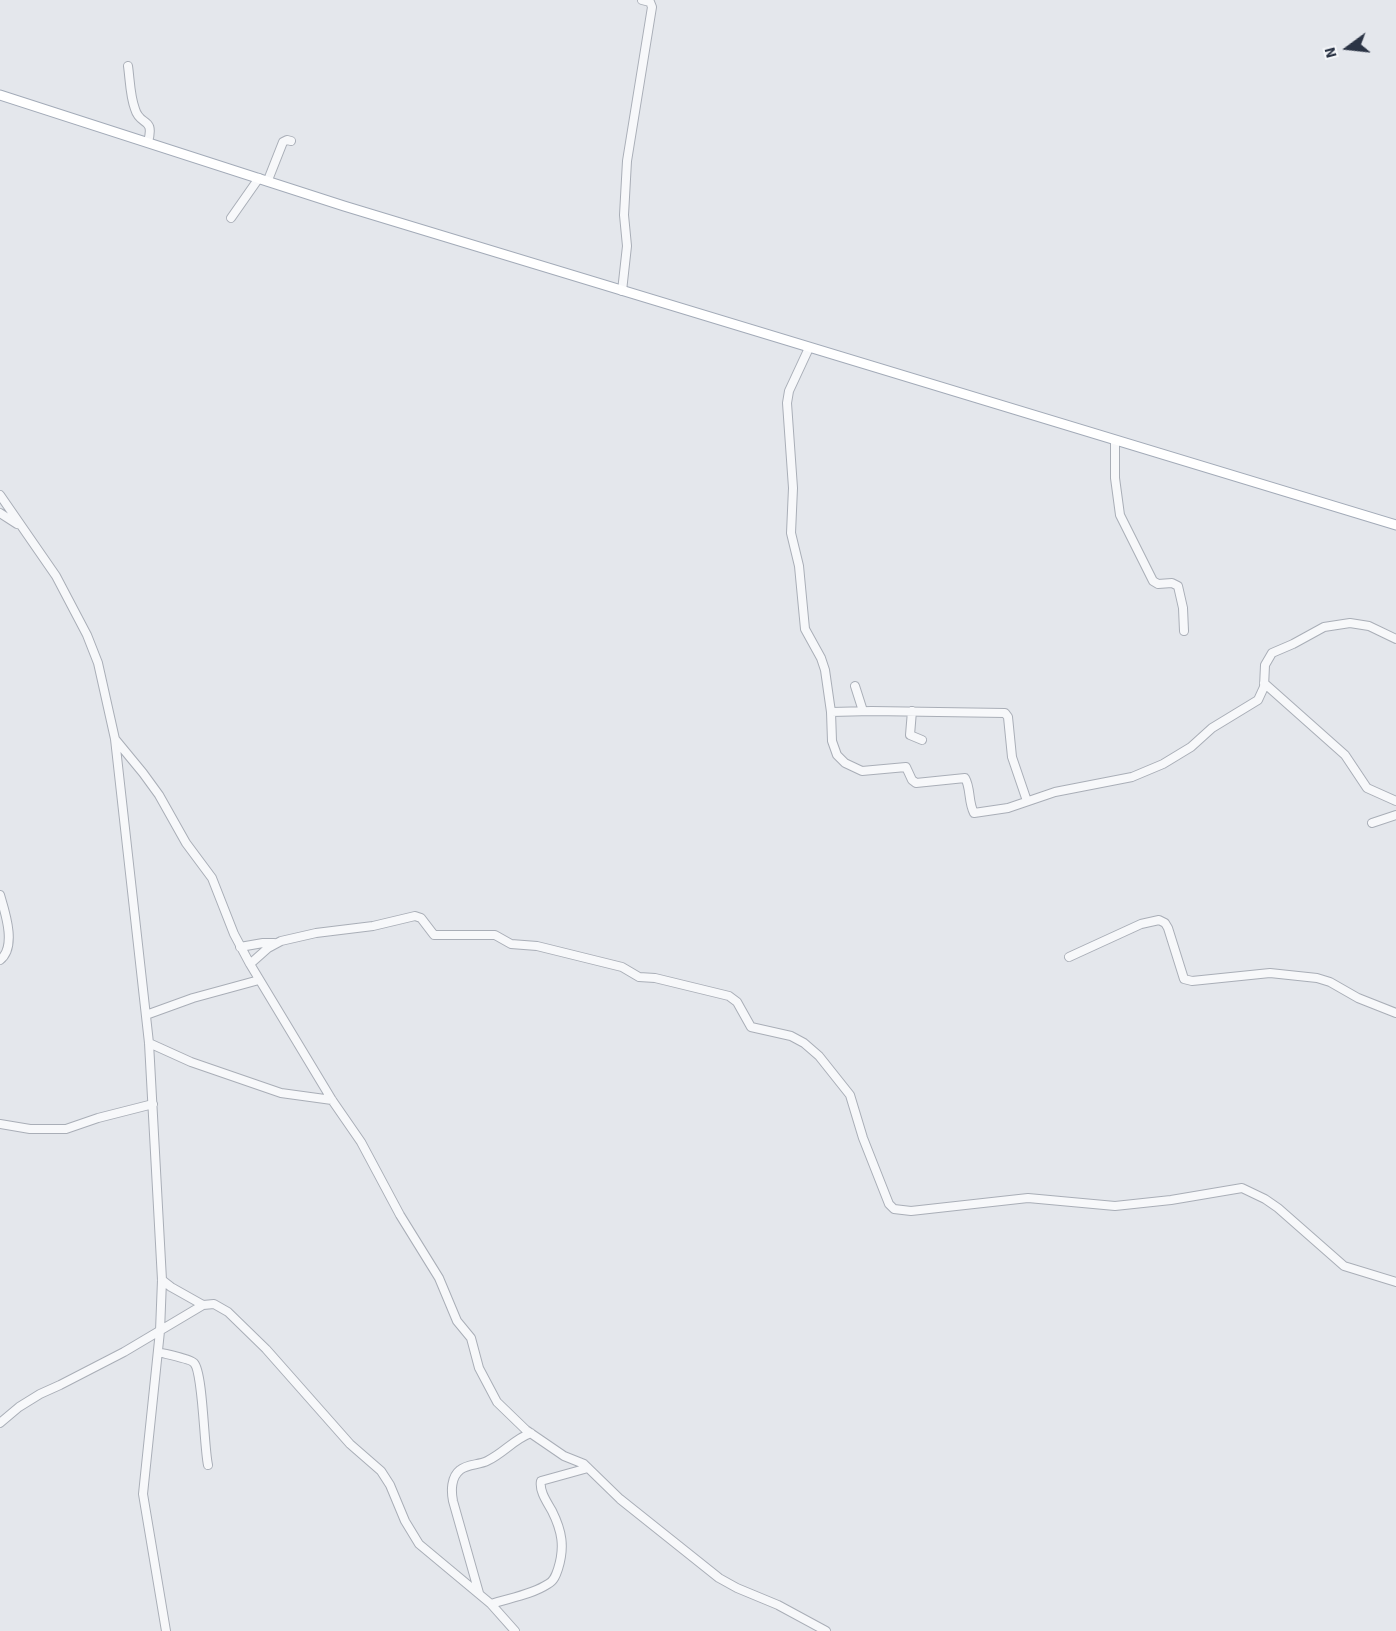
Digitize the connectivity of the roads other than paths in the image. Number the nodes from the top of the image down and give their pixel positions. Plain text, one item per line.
1 (642, 0) edge
2 (128, 66) dead end
3 (0, 95) edge
4 (291, 141) dead end
5 (148, 142) junction
6 (264, 179) junction
7 (231, 218) dead end
8 (622, 291) junction
9 (809, 348) junction
10 (1116, 441) junction
11 (0, 495) edge
12 (0, 513) edge
13 (1396, 525) edge
14 (20, 526) junction
15 (1184, 632) dead end
16 (1396, 639) edge
17 (1264, 683) junction
18 (855, 686) dead end
19 (862, 711) junction
20 (912, 711) junction
21 (831, 712) junction
22 (115, 739) junction
23 (922, 740) dead end
24 (1027, 801) junction
25 (1396, 801) edge
26 (1396, 815) edge
27 (1372, 823) dead end
28 (0, 895) edge
29 (275, 943) junction
30 (240, 947) junction
31 (1069, 957) dead end
32 (0, 960) edge
33 (250, 964) junction
34 (259, 980) junction
35 (1396, 1013) edge
36 (146, 1015) junction
37 (149, 1043) junction
38 (332, 1100) junction
39 (153, 1104) junction
40 (0, 1124) edge
41 (162, 1280) junction
42 (1396, 1282) edge
43 (203, 1305) junction
44 (160, 1331) junction
45 (158, 1352) junction
46 (0, 1424) edge
47 (531, 1433) junction
48 (207, 1465) dead end
49 (588, 1468) junction
50 (479, 1594) junction
51 (490, 1604) junction
52 (166, 1631) edge
53 (515, 1631) edge
54 (826, 1631) edge

1 - 8 street
2 - 5 street
3 - 5 main road
4 - 6 street
5 - 6 main road
6 - 7 street
6 - 8 main road
8 - 9 main road
9 - 10 main road
9 - 21 street
10 - 13 main road
10 - 15 street
11 - 14 street
12 - 14 street
14 - 22 street
16 - 17 street
17 - 24 street
17 - 25 street
18 - 19 street
19 - 20 street
19 - 21 street
20 - 23 street
20 - 24 street
21 - 24 street
22 - 30 street
22 - 36 street
26 - 27 street
28 - 32 street
29 - 30 street
29 - 33 street
29 - 42 street
30 - 33 street
31 - 35 street
33 - 34 street
34 - 36 street
34 - 38 street
36 - 37 street
37 - 38 street
37 - 39 street
38 - 47 street
39 - 40 street
39 - 41 street
41 - 43 street
41 - 44 street
43 - 44 street
43 - 50 street
44 - 45 street
44 - 46 street
45 - 48 street
45 - 52 street
47 - 49 street
47 - 50 street
49 - 51 street
49 - 54 street
50 - 51 street
51 - 53 street

